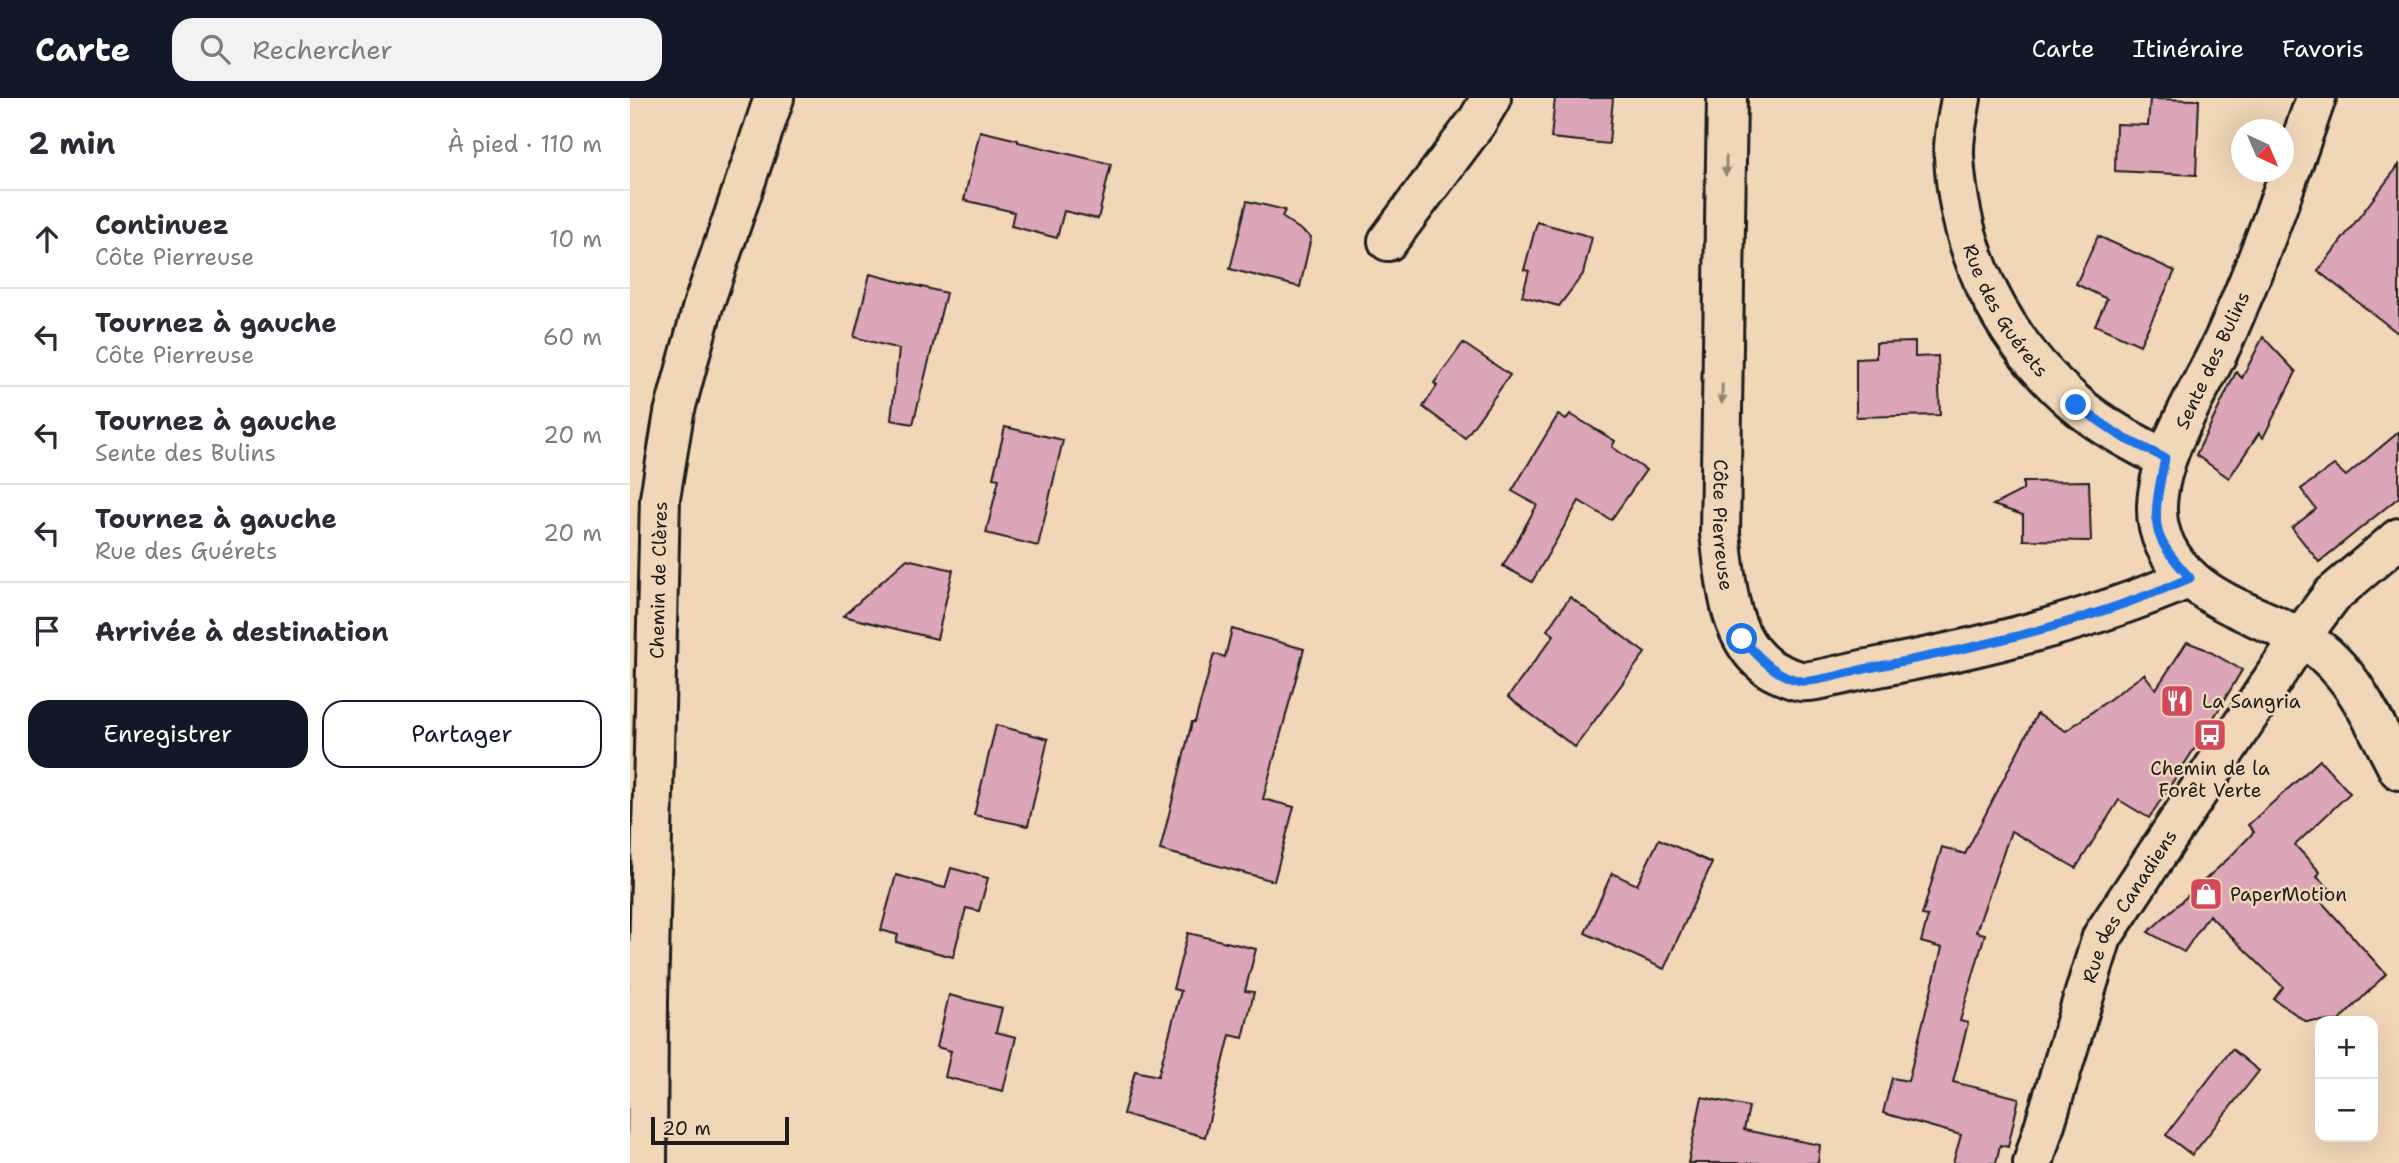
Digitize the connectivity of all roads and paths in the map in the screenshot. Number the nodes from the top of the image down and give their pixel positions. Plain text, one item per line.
1 (774, 98) edge
2 (1491, 98) edge
3 (1727, 98) edge
4 (1961, 98) edge
5 (2316, 98) edge
6 (1388, 241) dead end
7 (2165, 458) junction
8 (2399, 538) edge
9 (2190, 578) junction
10 (2301, 638) junction
11 (2399, 770) edge
12 (647, 1163) edge
13 (2033, 1163) edge

1 - 12 street, Chemin de Clères
2 - 6 street
3 -> 9 street, Côte Pierreuse
4 - 7 street, Rue des Guérets
5 - 7 street, Sente des Bulins
7 - 9 street, Sente des Bulins
8 - 10 street, Rue des Canadiens
9 - 10 street, Sente des Bulins
10 - 11 street
10 - 13 street, Rue des Canadiens

